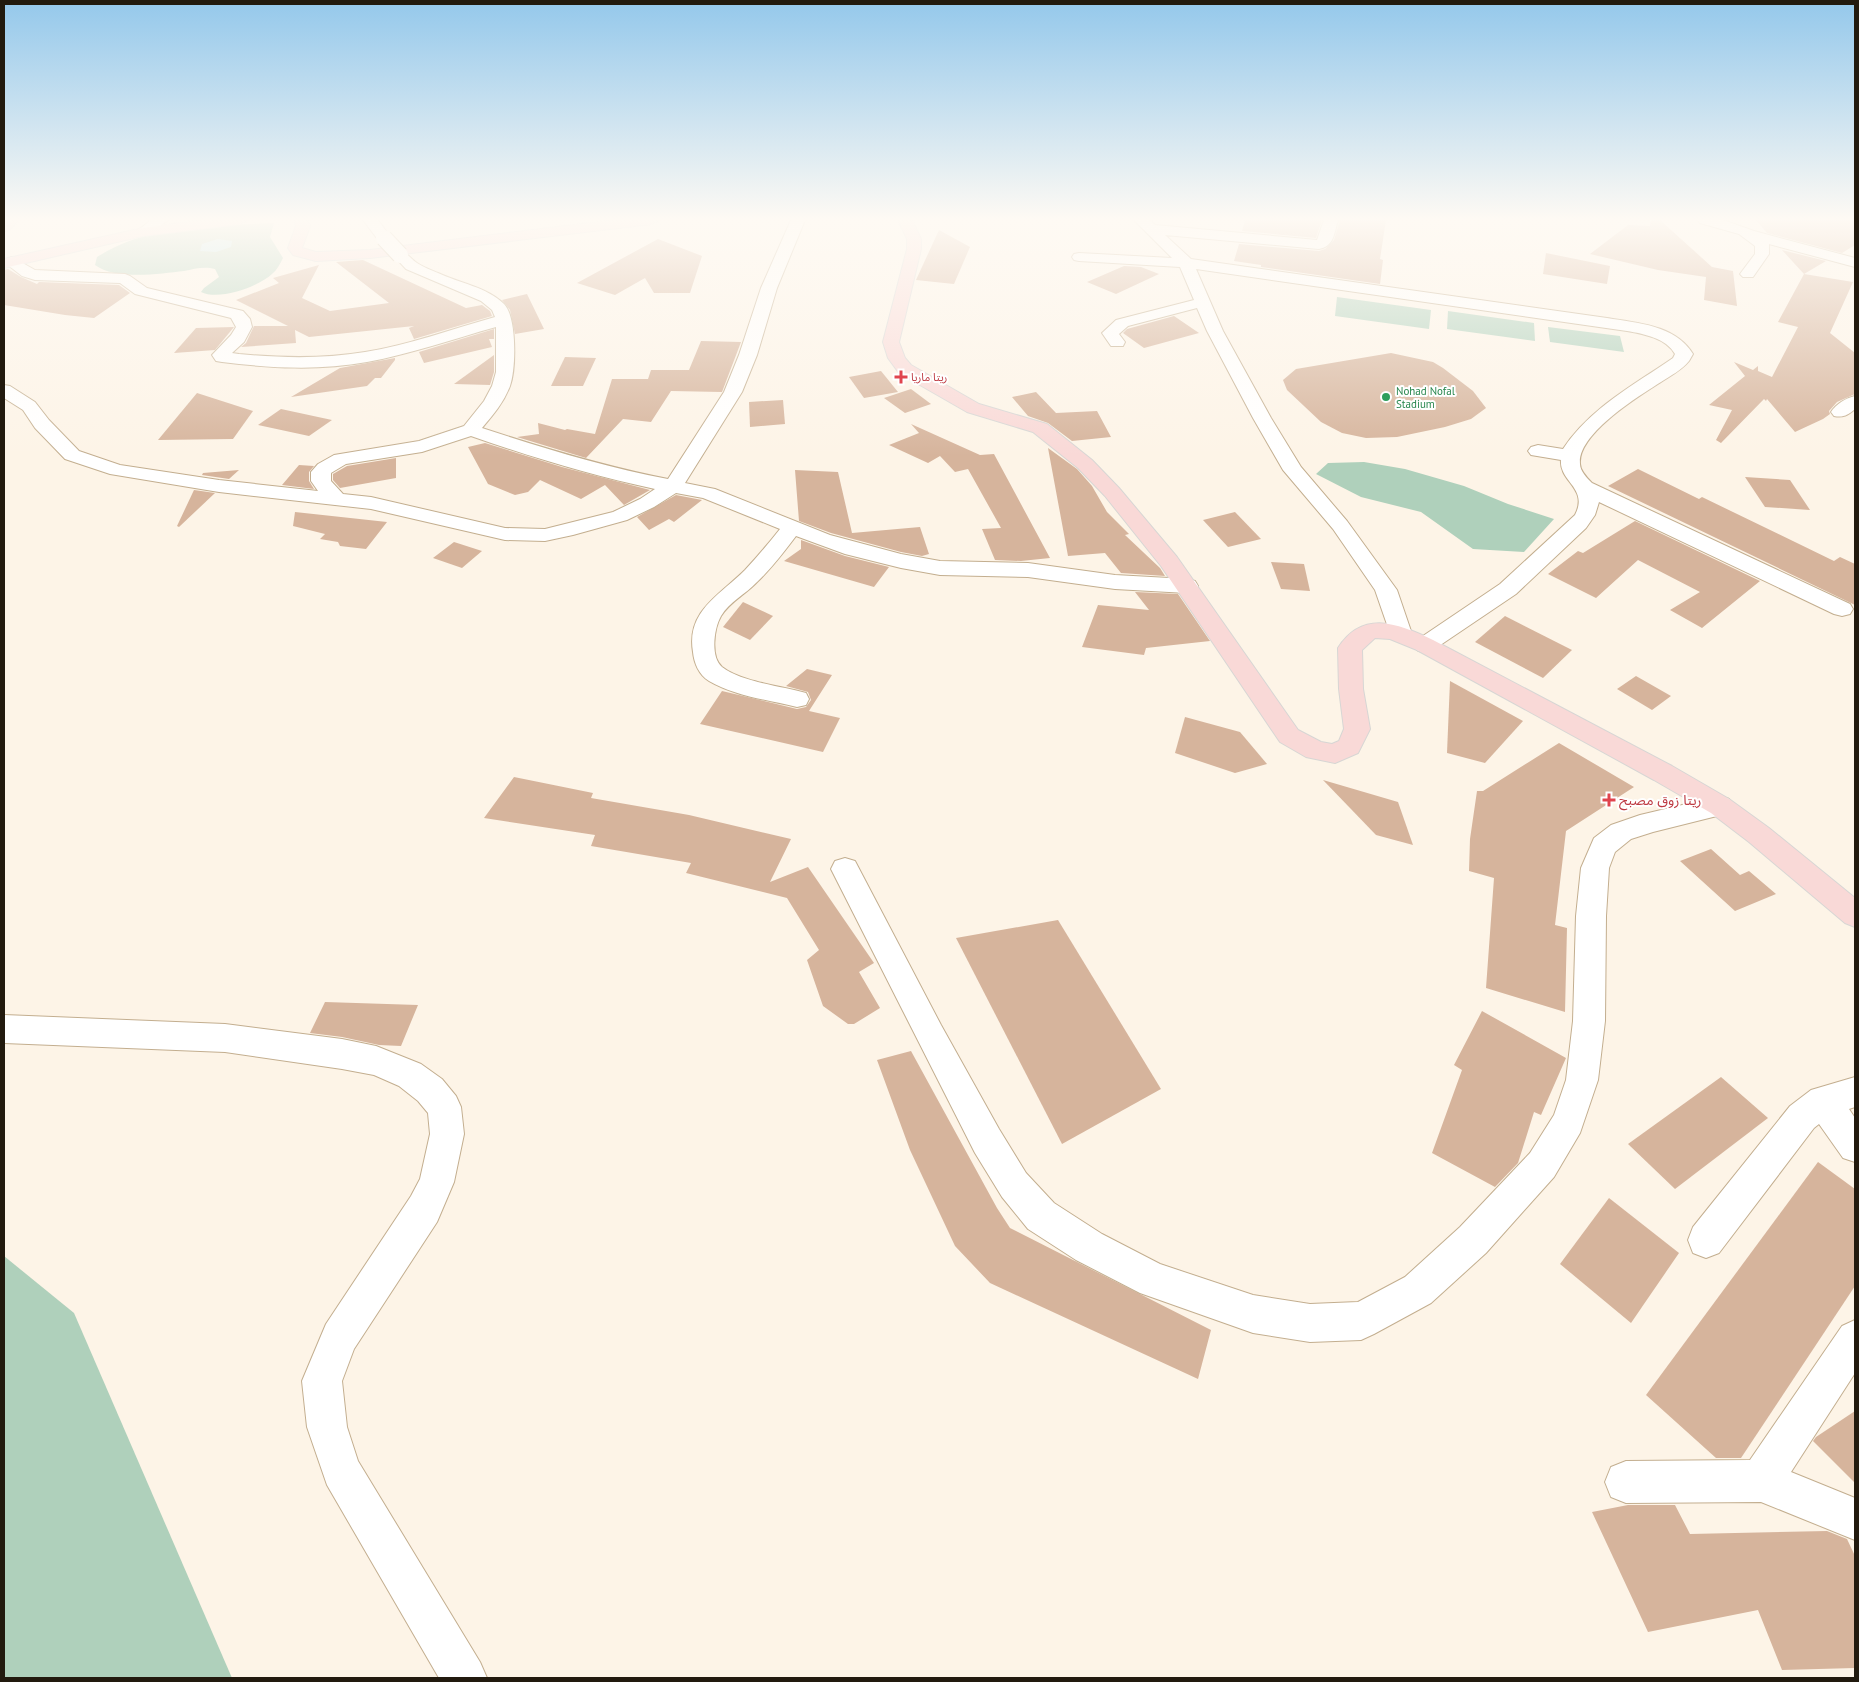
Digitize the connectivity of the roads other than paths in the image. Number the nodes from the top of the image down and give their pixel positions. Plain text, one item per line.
1 (169, 298) edge
2 (488, 298) edge
3 (767, 298) edge
4 (902, 298) edge
5 (1202, 298) edge
6 (1411, 298) edge
7 (1203, 302) junction
8 (504, 320) junction
9 (1116, 342) dead end
10 (4, 390) edge
11 (1855, 401) edge
12 (1840, 412) dead end
13 (471, 430) junction
14 (1538, 451) dead end
15 (1569, 456) junction
16 (1300, 478) junction
17 (674, 485) junction
18 (1586, 488) junction
19 (1336, 498) dead end
20 (337, 499) junction
21 (792, 528) junction
22 (1187, 586) junction
23 (1842, 610) dead end
24 (1400, 634) junction
25 (1425, 645) junction
26 (797, 699) dead end
27 (1720, 806) junction
28 (846, 869) dead end
29 (1855, 915) edge
30 (4, 1029) edge
31 (1855, 1092) edge
32 (1823, 1101) junction
33 (1855, 1146) edge
34 (1706, 1240) dead end
35 (1855, 1339) edge
36 (1761, 1481) junction
37 (1626, 1482) dead end
38 (1855, 1519) edge
39 (464, 1678) edge

1 - 8 street
2 - 8 street, bridge
3 - 17 street
4 - 22 main road
5 - 7 street
6 - 15 street
7 - 9 street
7 - 16 street
8 - 13 street
10 - 20 street
11 - 12 street
13 - 17 street
13 - 20 street
14 - 15 street
15 - 18 street
16 - 19 street
16 - 24 street
17 - 20 street
17 - 21 street
18 - 23 street
18 - 25 street
21 - 22 street
21 - 26 street
22 - 24 main road
24 - 25 main road
25 - 27 main road
27 - 28 street
27 - 29 main road
30 - 39 street
31 - 32 street
32 - 33 street
32 - 34 street
35 - 36 street
36 - 37 street
36 - 38 street

